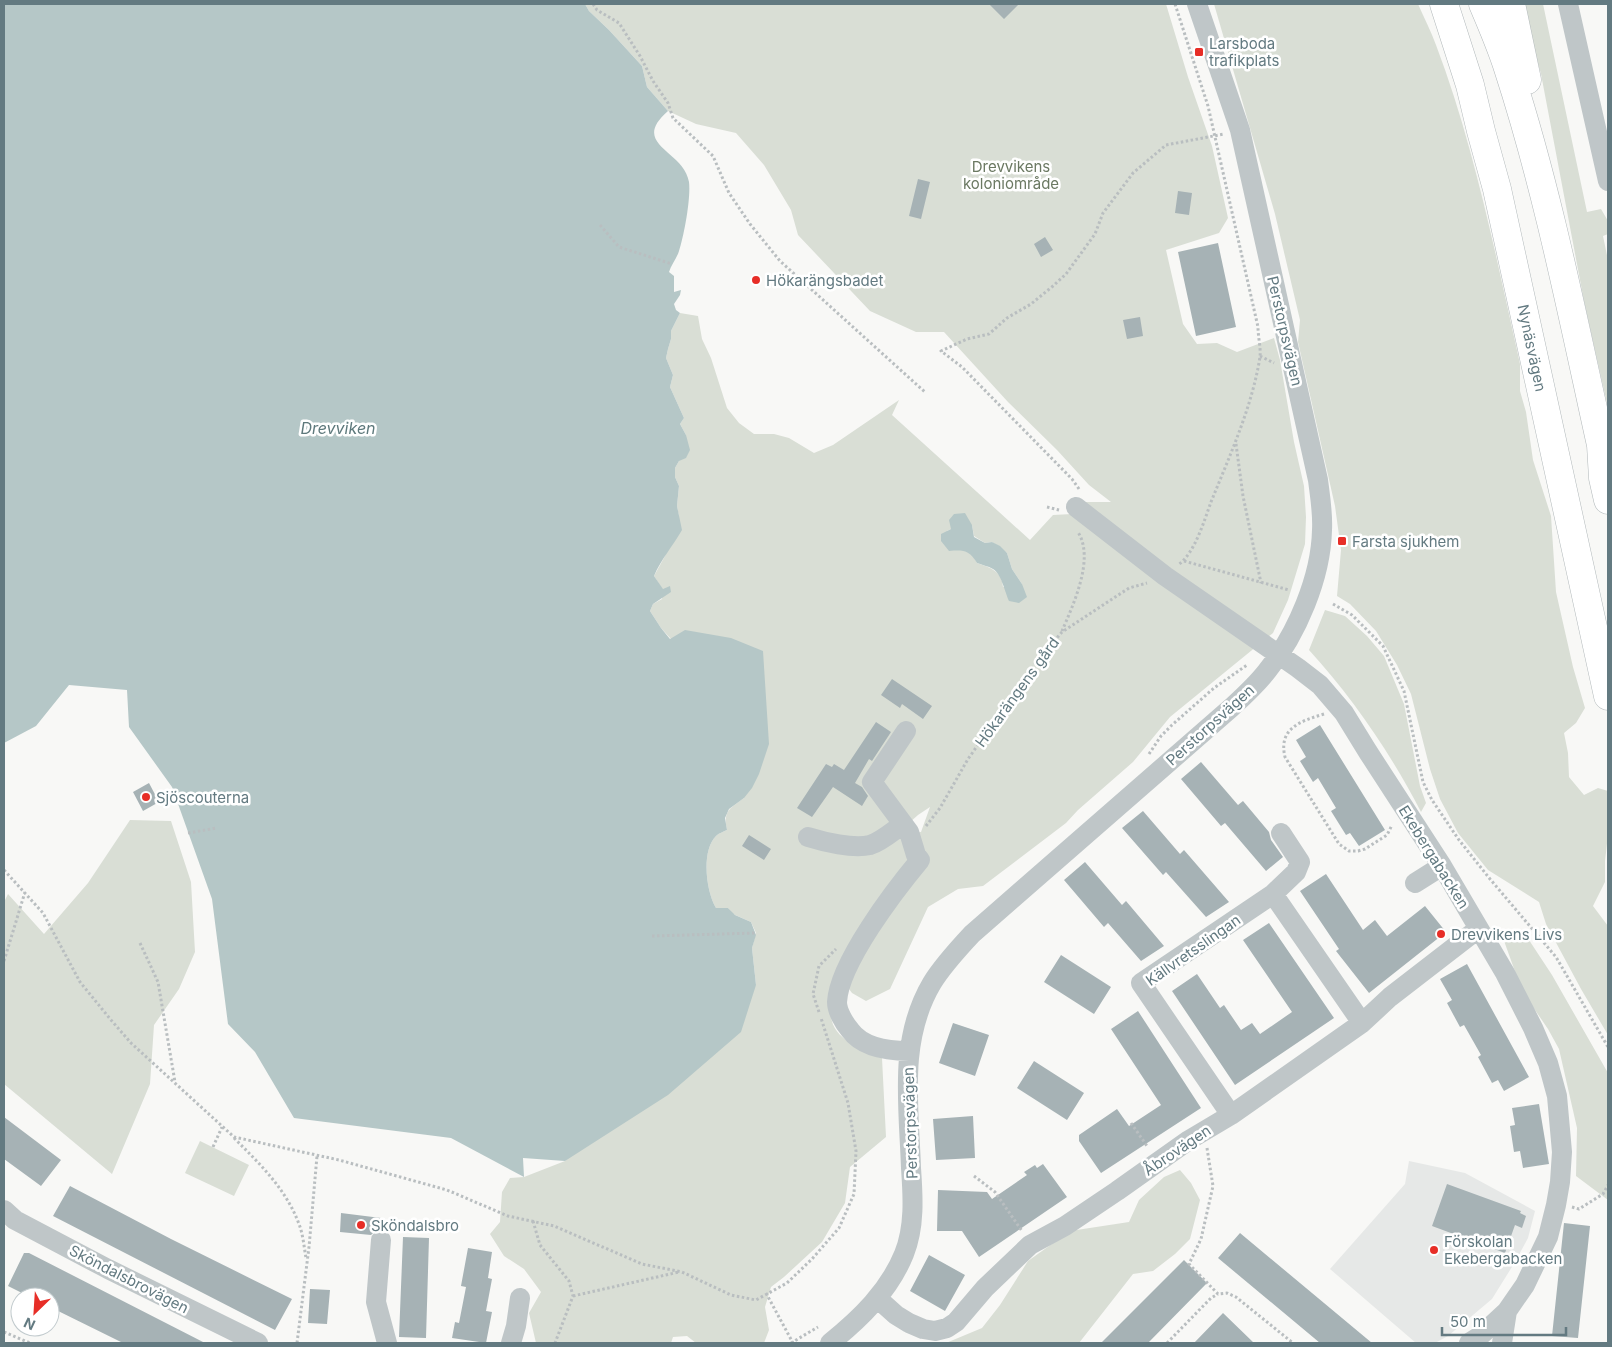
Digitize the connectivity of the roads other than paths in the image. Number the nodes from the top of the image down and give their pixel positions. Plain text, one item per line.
1 (1197, 4) edge
2 (1425, 4) edge
3 (1444, 4) edge
4 (1483, 4) edge
5 (1510, 4) edge
6 (1568, 4) edge
7 (1470, 85) junction
8 (1608, 180) edge
9 (1570, 307) junction
10 (1608, 500) edge
11 (1074, 509) road end
12 (1279, 654) junction
13 (1608, 696) edge
14 (906, 731) dead end
15 (903, 824) junction
16 (1281, 833) dead end
17 (808, 837) dead end
18 (1442, 866) junction
19 (1415, 883) dead end
20 (1273, 894) junction
21 (1478, 928) junction
22 (1362, 1023) junction
23 (909, 1051) junction
24 (1231, 1115) junction
25 (4, 1210) edge
26 (381, 1240) dead end
27 (520, 1298) dead end
28 (877, 1298) junction
29 (1507, 1311) junction
30 (258, 1343) edge
31 (387, 1343) edge
32 (511, 1343) edge
33 (830, 1343) edge
34 (1469, 1343) edge
35 (1502, 1343) edge

1 - 12 street, Perstorpsvägen
2 - 7 highway
3 - 7 highway, Nynäsvägen
4 - 9 highway
5 - 9 highway
6 - 8 street
7 - 13 highway, Nynäsvägen
9 - 10 highway
11 - 12 street, Ekebergabacken
12 - 18 street, Ekebergabacken
12 - 23 street, Perstorpsvägen
14 - 15 street
15 - 17 street
15 - 23 street
16 - 20 street, Källvretsslingan
18 - 19 street
18 - 21 street, Ekebergabacken
20 - 22 street
20 - 24 street, Källvretsslingan
21 - 22 street, Åbrovägen
21 - 29 street, Ekebergabacken
22 - 24 street, Åbrovägen
23 - 28 street, Perstorpsvägen
24 - 28 street, Åbrovägen
25 - 30 street, Sköndalsbrovägen
26 - 31 street
27 - 32 street
28 - 33 street, Perstorpsvägen
29 - 34 street, Ekebergabacken
29 - 35 street, Ekebergabacken

